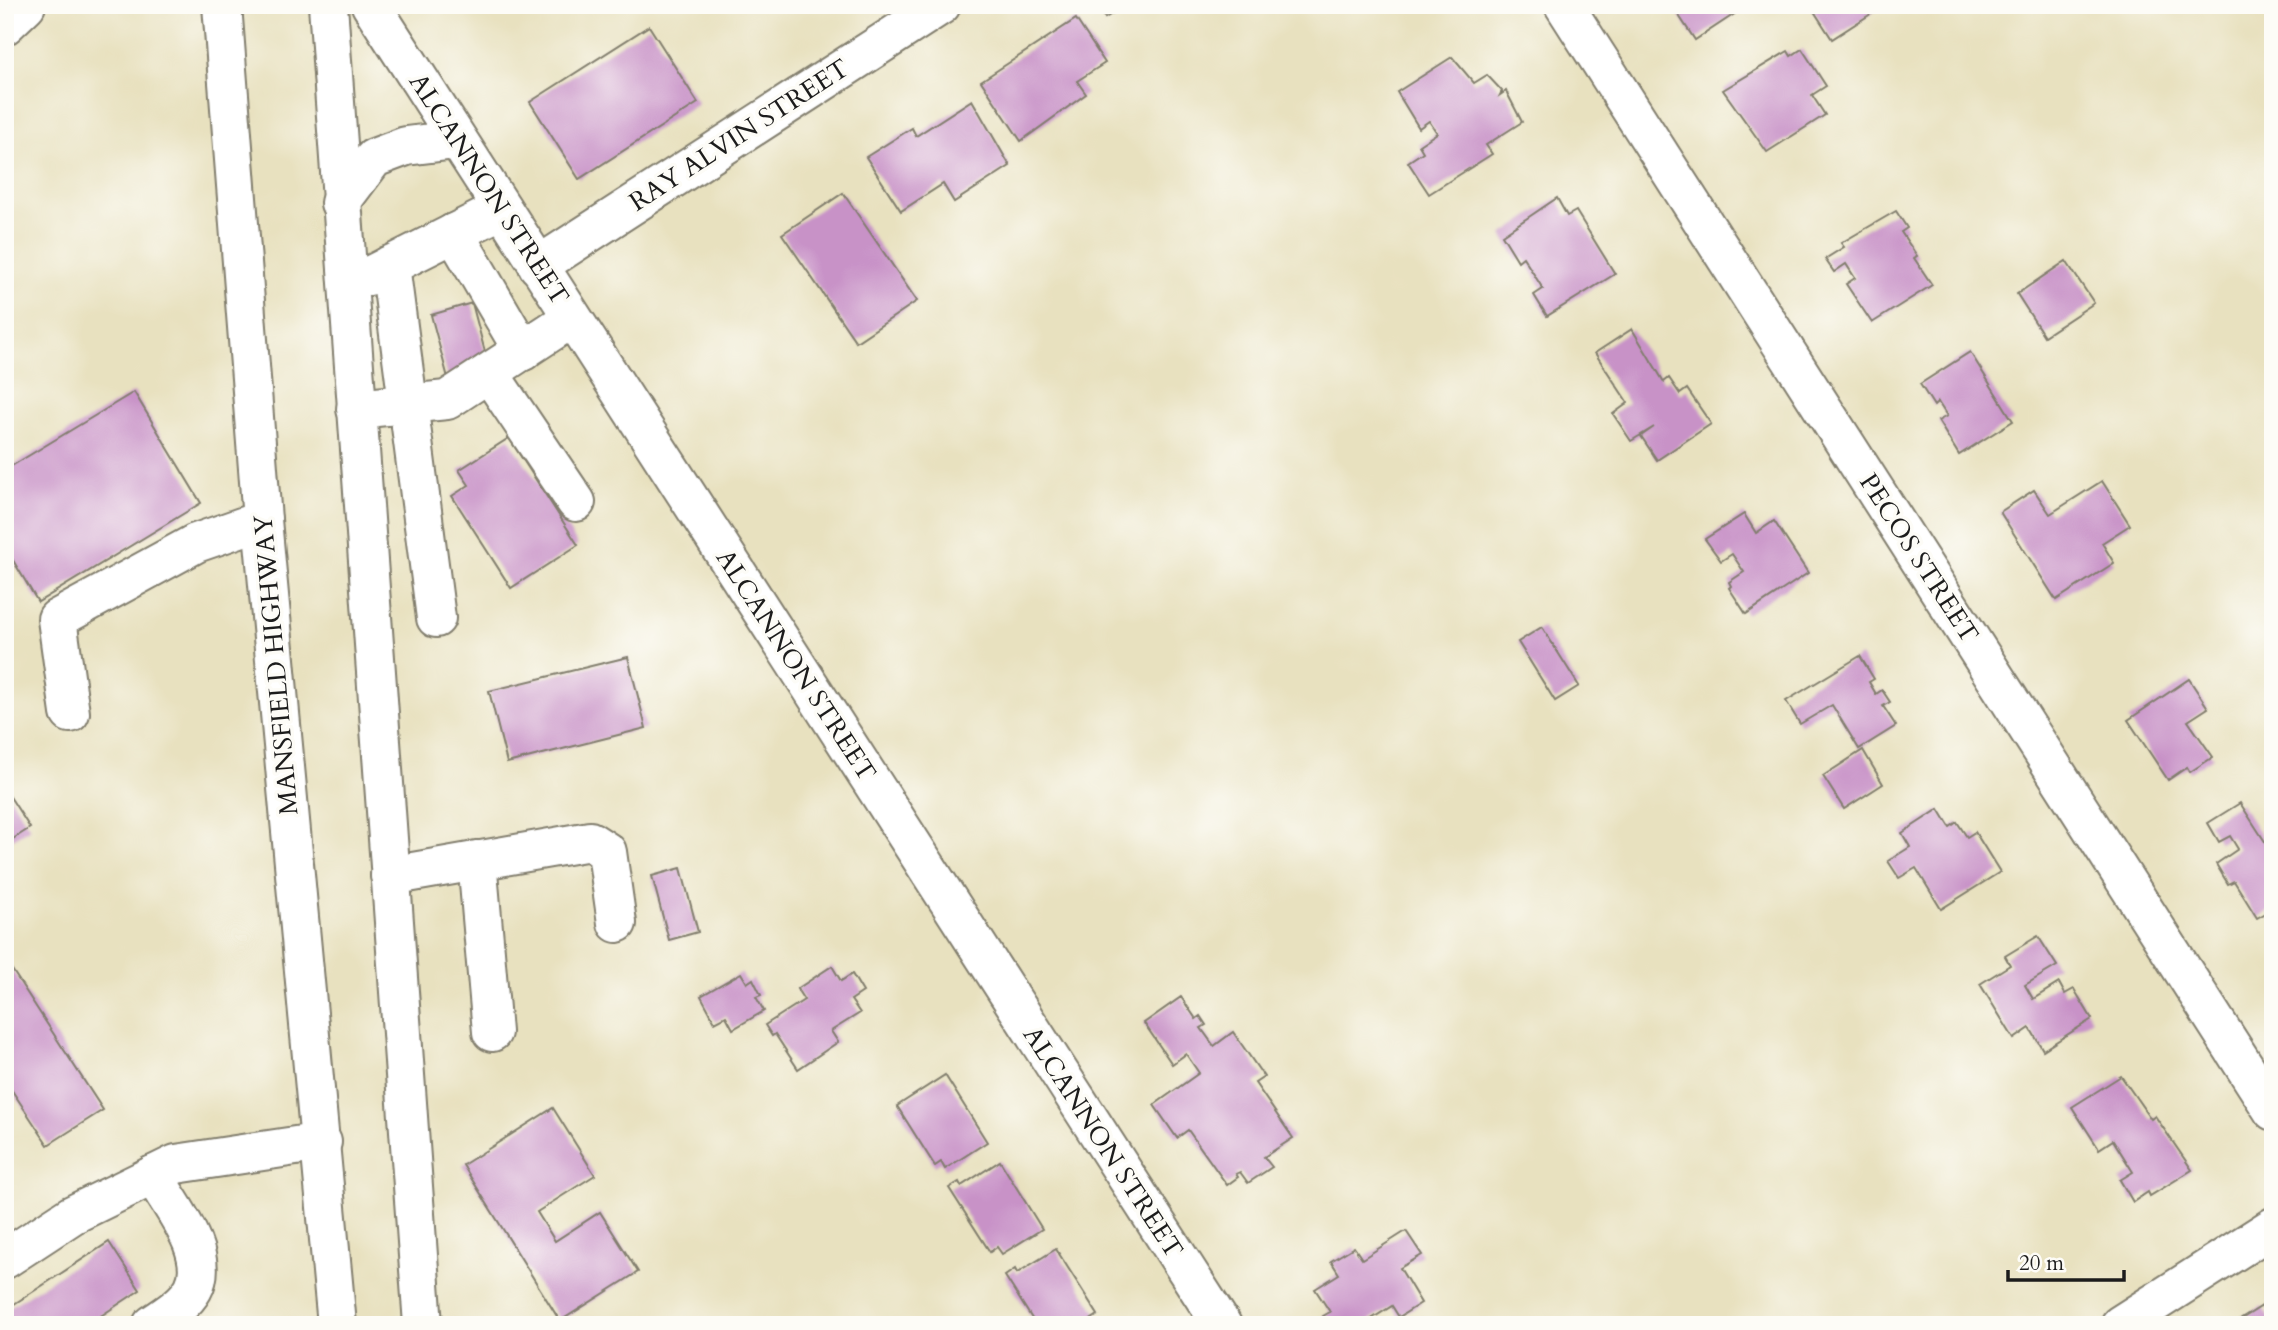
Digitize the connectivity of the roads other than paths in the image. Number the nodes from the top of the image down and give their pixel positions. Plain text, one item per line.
1 (26, 5) edge
2 (222, 5) edge
3 (328, 5) edge
4 (371, 5) edge
5 (941, 5) edge
6 (1564, 5) edge
7 (5, 25) edge
8 (456, 139) junction
9 (340, 203) junction
10 (502, 209) junction
11 (454, 233) junction
12 (390, 265) junction
13 (538, 266) junction
14 (347, 287) junction
15 (572, 318) junction
16 (523, 351) junction
17 (489, 373) junction
18 (410, 404) junction
19 (356, 409) junction
20 (576, 502) dead end
21 (262, 520) junction
22 (436, 618) dead end
23 (70, 713) dead end
24 (477, 860) junction
25 (390, 876) junction
26 (617, 923) dead end
27 (492, 1032) dead end
28 (2273, 1111) edge
29 (322, 1142) junction
30 (153, 1175) junction
31 (2273, 1227) edge
32 (5, 1259) edge
33 (170, 1320) edge
34 (337, 1325) edge
35 (424, 1325) edge
36 (1222, 1325) edge
37 (2120, 1325) edge

1 - 7 street
2 - 21 street, MANSFIELD HIGHWAY
3 - 9 street
4 - 8 street, ALCANNON STREET
5 - 13 street, RAY ALVIN STREET
6 - 28 street, PECOS STREET
8 - 9 street
8 - 10 street, ALCANNON STREET
9 - 14 street
10 - 11 street
10 - 13 street, ALCANNON STREET
11 - 12 street
11 - 16 street
12 - 14 street
12 - 18 street
13 - 15 street, ALCANNON STREET
14 - 19 street
15 - 16 street
15 - 36 street, ALCANNON STREET
16 - 17 street
17 - 18 street
17 - 20 street
18 - 19 street
18 - 22 street
19 - 25 street
21 - 23 street
21 - 29 street, MANSFIELD HIGHWAY
24 - 25 street
24 - 26 street
24 - 27 street
25 - 35 street
29 - 30 street
29 - 34 street, MANSFIELD HIGHWAY
30 - 32 street
30 - 33 street
31 - 37 street

